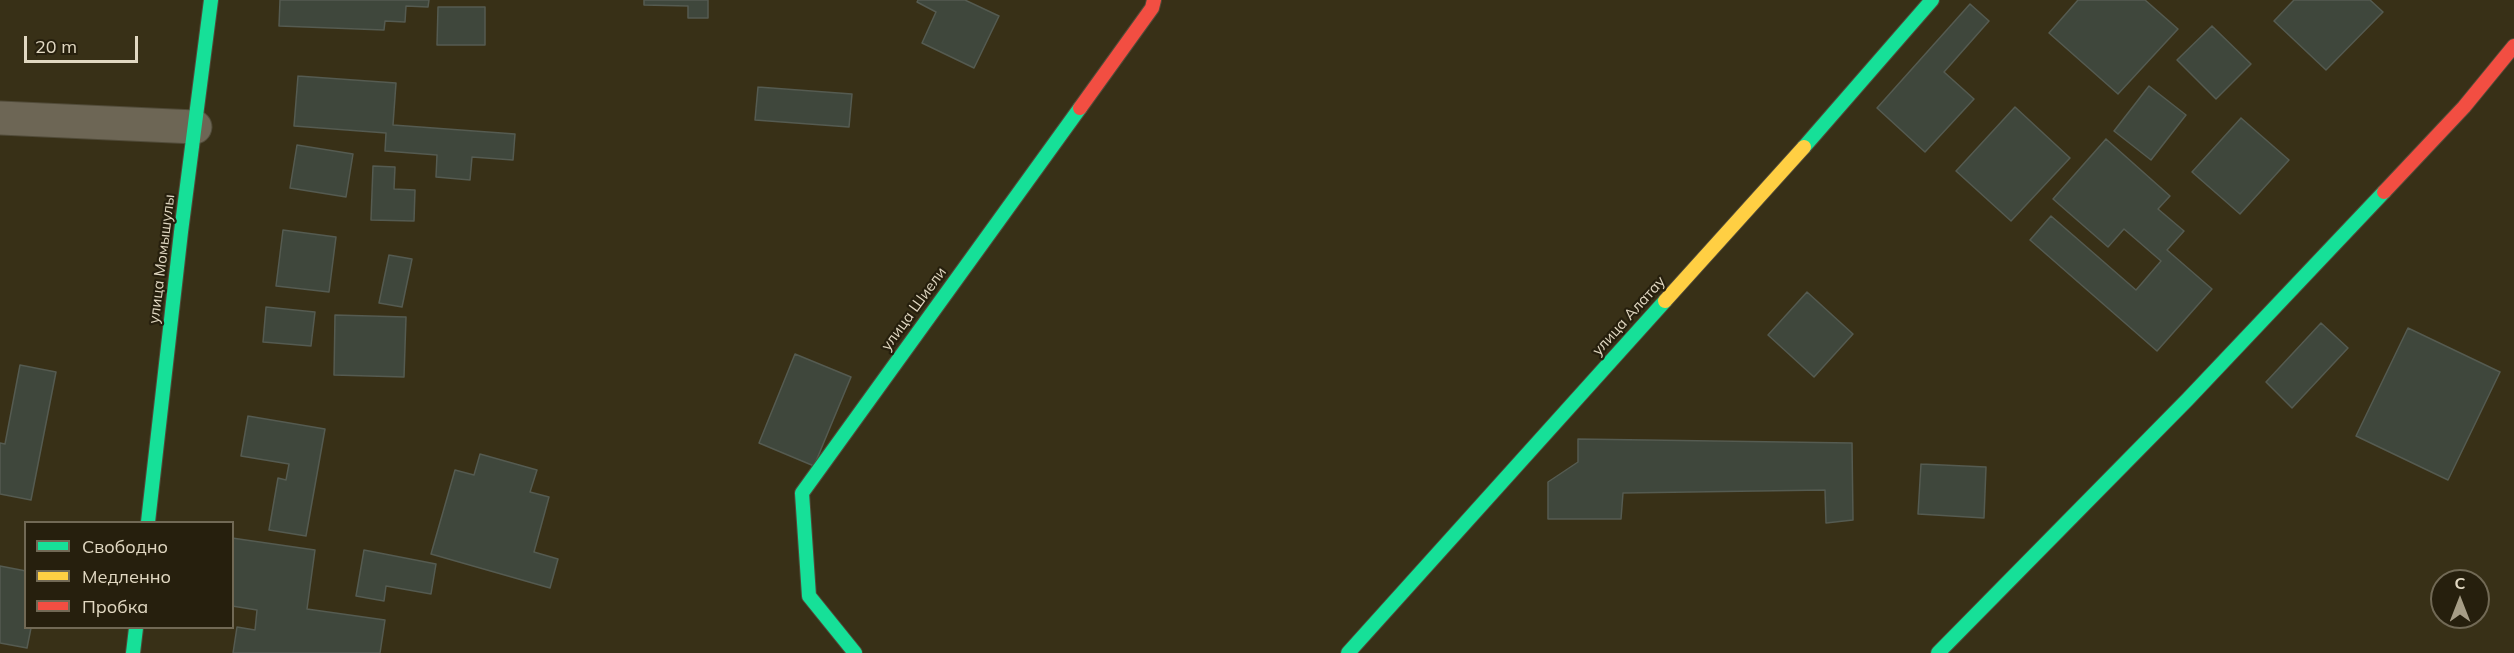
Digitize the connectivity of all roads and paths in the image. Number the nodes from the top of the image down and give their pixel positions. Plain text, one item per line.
1 (211, 0) edge
2 (1154, 0) edge
3 (1932, 0) edge
4 (2514, 46) edge
5 (0, 118) edge
6 (195, 127) junction
7 (148, 521) edge
8 (136, 629) edge
9 (133, 653) edge
10 (855, 653) edge
11 (1348, 653) edge
12 (1938, 653) edge

1 - 6 street, улица Момышулы
2 - 10 street, улица Шиели
3 - 11 street, улица Алатау
4 - 12 street
5 - 6 street
6 - 7 street, улица Момышулы
8 - 9 street

